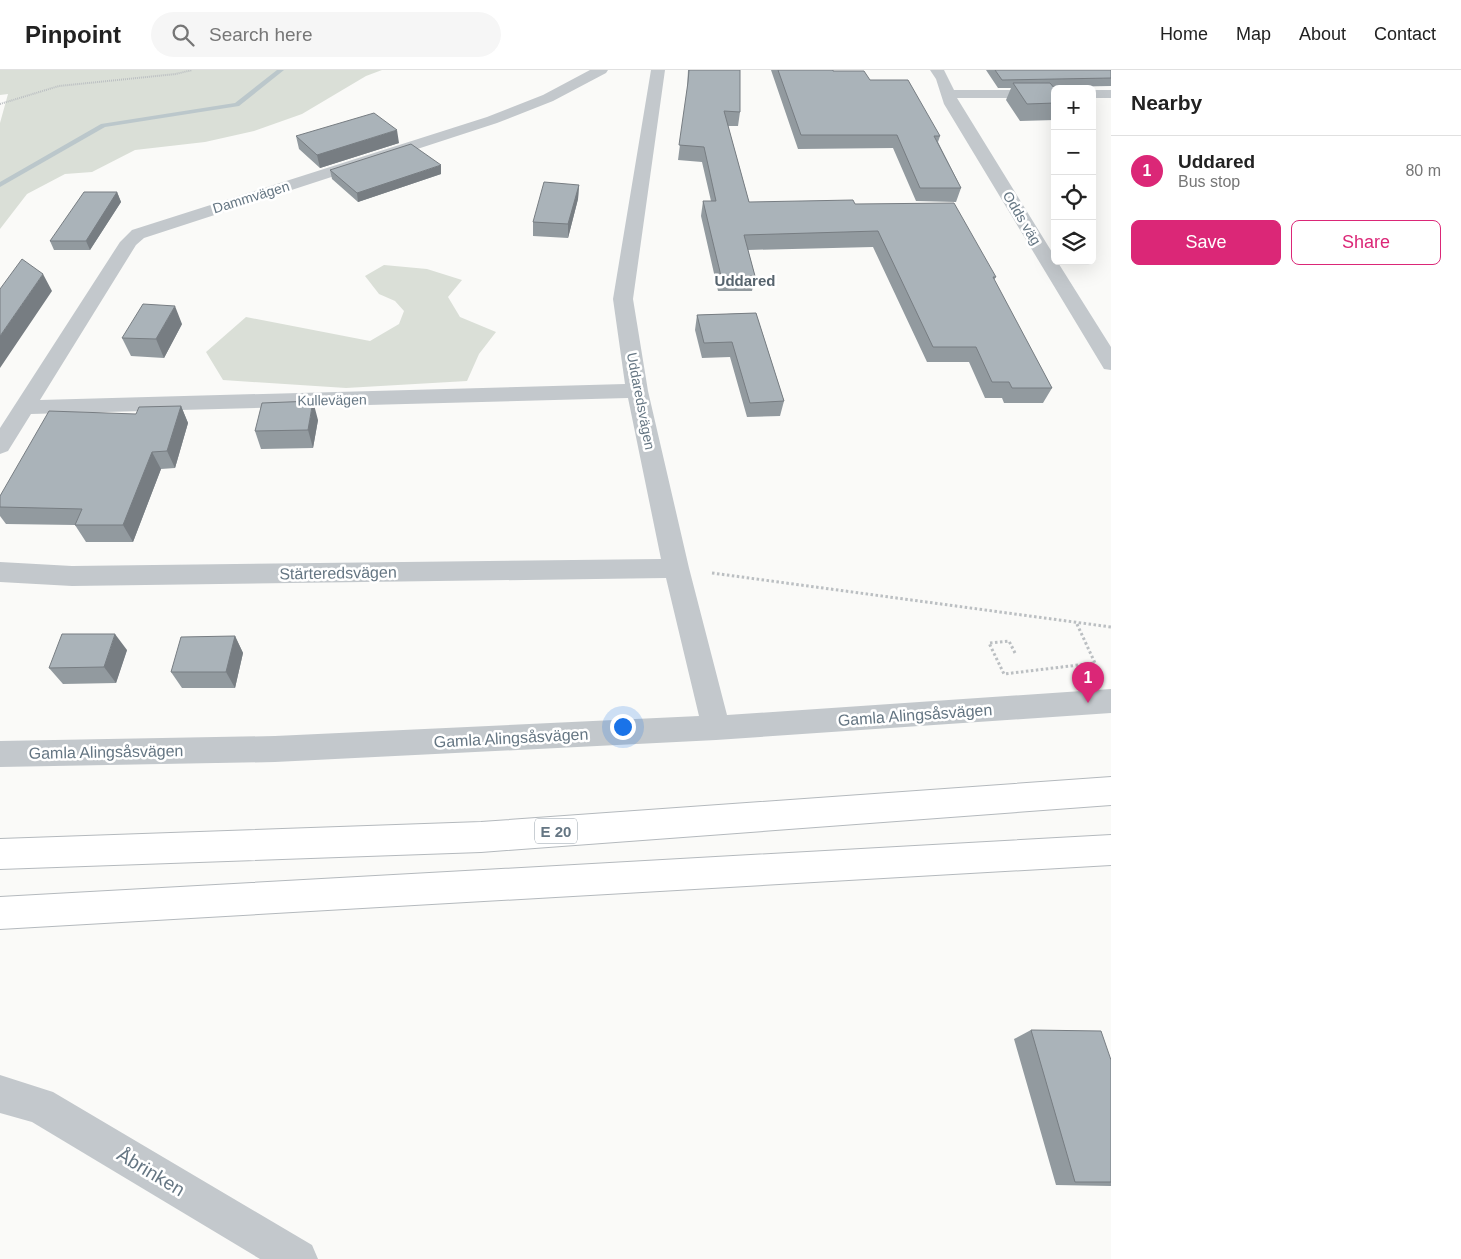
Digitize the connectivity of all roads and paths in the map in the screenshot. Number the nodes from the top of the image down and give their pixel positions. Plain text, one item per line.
1 (192, 70) edge
2 (601, 70) edge
3 (658, 70) edge
4 (937, 70) edge
5 (949, 94) junction
6 (1051, 94) edge
7 (1096, 94) edge
8 (1111, 94) edge
9 (0, 104) edge
10 (1111, 364) edge
11 (638, 391) junction
12 (26, 407) junction
13 (0, 446) edge
14 (676, 568) junction
15 (0, 572) edge
16 (1076, 622) junction
17 (1111, 627) edge
18 (1015, 653) dead end
19 (1111, 701) edge
20 (716, 728) junction
21 (0, 754) edge
22 (1111, 791) edge
23 (1111, 850) edge
24 (0, 854) edge
25 (0, 913) edge
26 (0, 1094) edge
27 (298, 1259) edge

1 - 9 path
2 - 12 street, Dammvägen
3 - 11 street, Uddaredsvägen
4 - 5 street, Odds väg
5 - 6 street
5 - 10 street, Odds väg
7 - 8 street
11 - 12 street, Kullevägen
11 - 14 street, Uddaredsvägen
12 - 13 street, Dammvägen
14 - 15 street, Stärteredsvägen
14 - 16 path
14 - 20 street, Uddaredsvägen
16 - 17 path
16 - 18 path
19 - 20 street, Gamla Alingsåsvägen
20 - 21 street, Gamla Alingsåsvägen
22 - 24 highway, E 20
23 - 25 highway
26 - 27 street, Åbrinken

